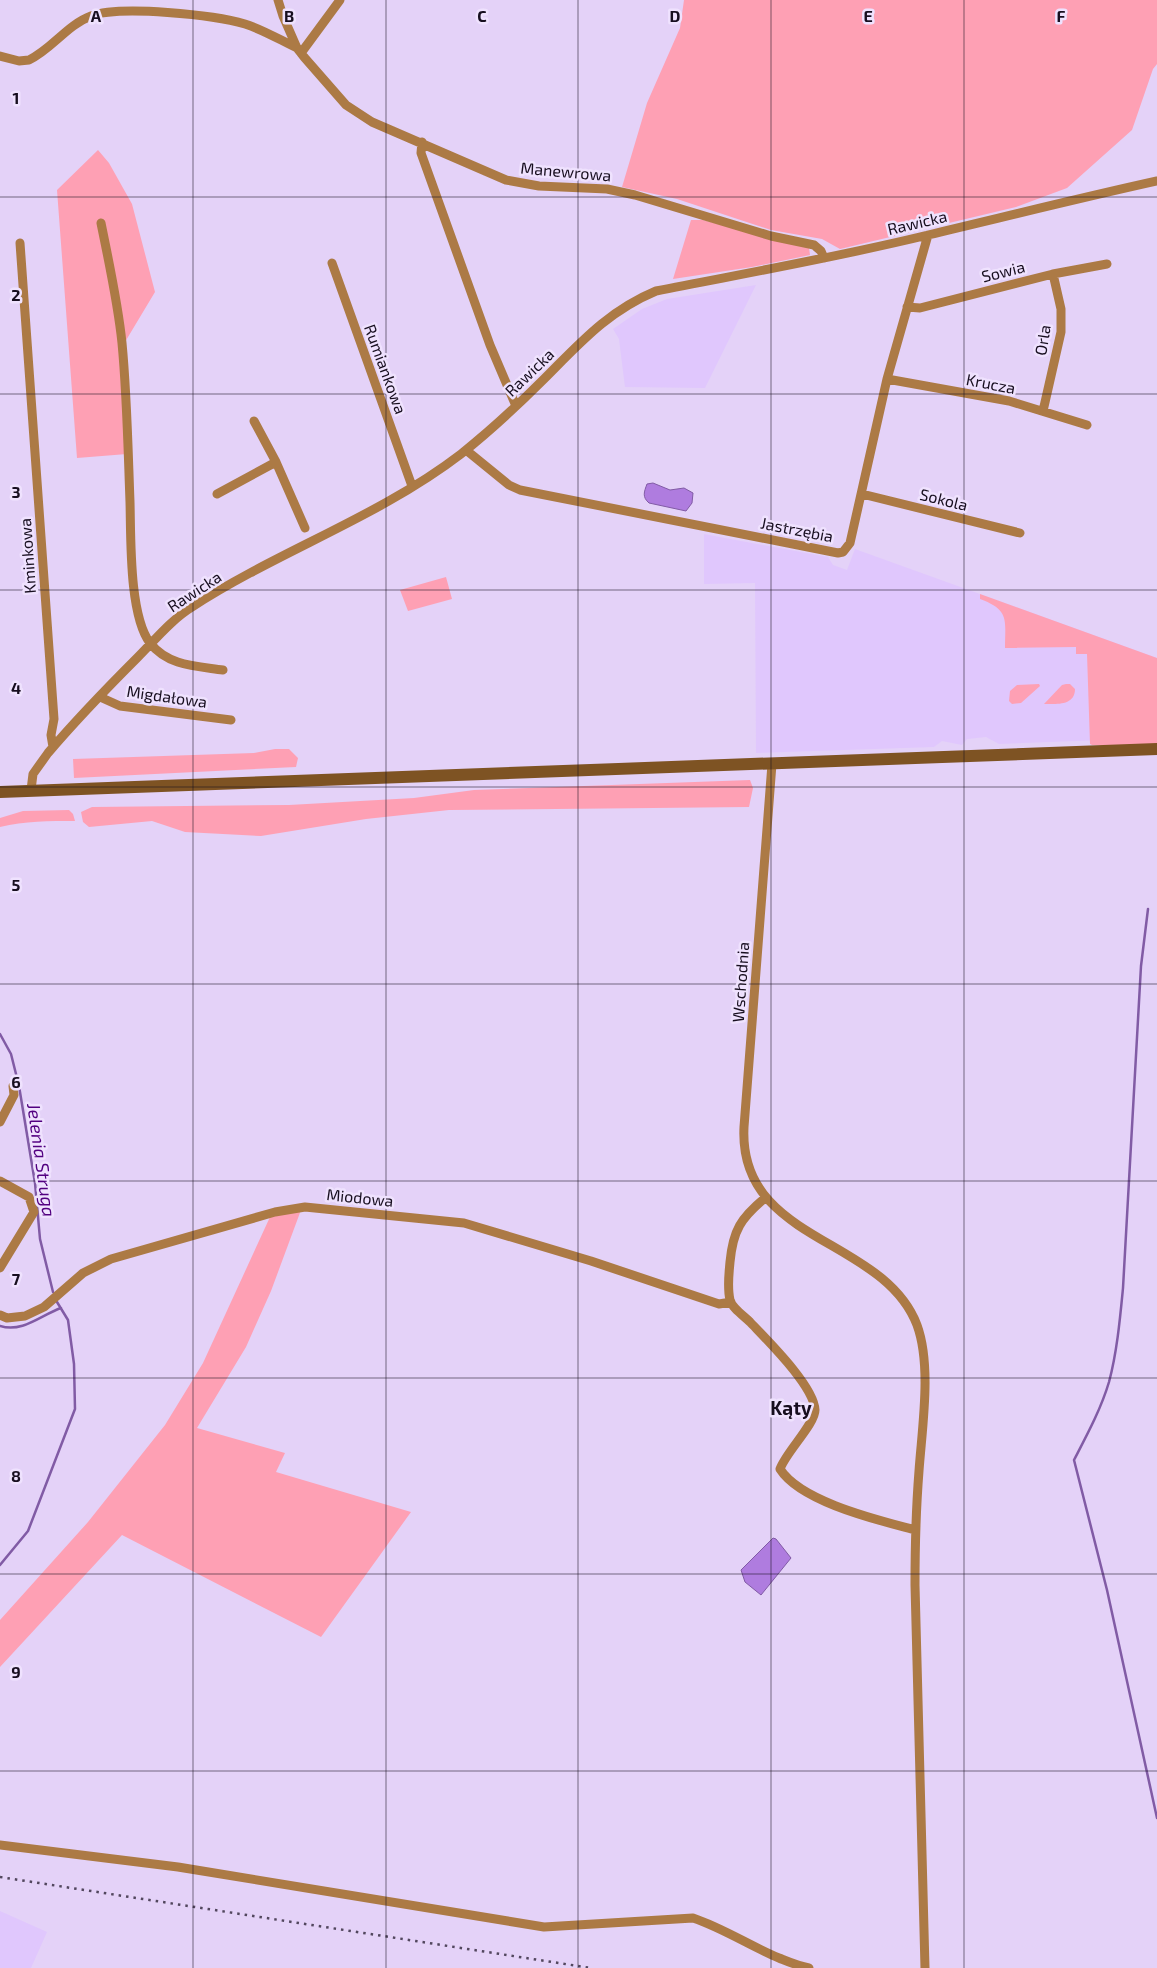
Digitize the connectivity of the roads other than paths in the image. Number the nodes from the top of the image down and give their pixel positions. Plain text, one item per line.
1 (278, 0) edge
2 (340, 0) edge
3 (299, 50) junction
4 (0, 56) edge
5 (422, 142) junction
6 (1157, 181) edge
7 (101, 223) dead end
8 (928, 235) junction
9 (20, 243) dead end
10 (824, 258) junction
11 (332, 263) dead end
12 (1107, 264) dead end
13 (1053, 274) junction
14 (907, 306) junction
15 (887, 379) junction
16 (516, 406) junction
17 (1043, 411) junction
18 (254, 421) dead end
19 (1086, 425) dead end
20 (466, 450) junction
21 (276, 462) junction
22 (412, 486) junction
23 (217, 494) dead end
24 (862, 494) junction
25 (305, 528) dead end
26 (1020, 533) dead end
27 (151, 644) junction
28 (222, 670) dead end
29 (100, 697) junction
30 (231, 720) dead end
31 (53, 747) junction
32 (1157, 750) edge
33 (772, 764) junction
34 (31, 790) junction
35 (0, 792) edge
36 (13, 1086) dead end
37 (0, 1122) edge
38 (0, 1181) edge
39 (765, 1198) junction
40 (0, 1268) edge
41 (730, 1302) junction
42 (0, 1316) edge
43 (915, 1530) junction
44 (0, 1845) edge
45 (809, 1968) edge
46 (925, 1968) edge

1 - 3 street, Manewrowa
2 - 3 street
3 - 4 street
3 - 5 street, Manewrowa
5 - 10 street, Manewrowa
5 - 16 street
6 - 8 street, Rawicka
7 - 27 street
8 - 10 street, Rawicka
8 - 14 street, Jastrzębia
9 - 31 street, Kminkowa
10 - 16 street, Rawicka
11 - 22 street, Rumiankowa
12 - 13 street, Sowia
13 - 14 street, Sowia
13 - 17 street, Orla
14 - 15 street, Jastrzębia
15 - 17 street, Krucza
15 - 24 street, Jastrzębia
16 - 20 street, Rawicka
17 - 19 street, Krucza
18 - 21 street
20 - 22 street, Rawicka
20 - 24 street, Jastrzębia
21 - 23 street
21 - 25 street
22 - 27 street, Rawicka
24 - 26 street, Sokola
27 - 28 street
27 - 29 street, Rawicka
29 - 30 street, Migdałowa
29 - 31 street, Rawicka
31 - 34 street, Rawicka
32 - 33 main road
33 - 34 main road
33 - 39 street, Wschodnia
34 - 35 main road
36 - 37 street
38 - 40 street
39 - 41 street
39 - 43 street, Wschodnia
41 - 42 street, Miodowa
41 - 43 street
43 - 46 street, Wschodnia
44 - 45 street

